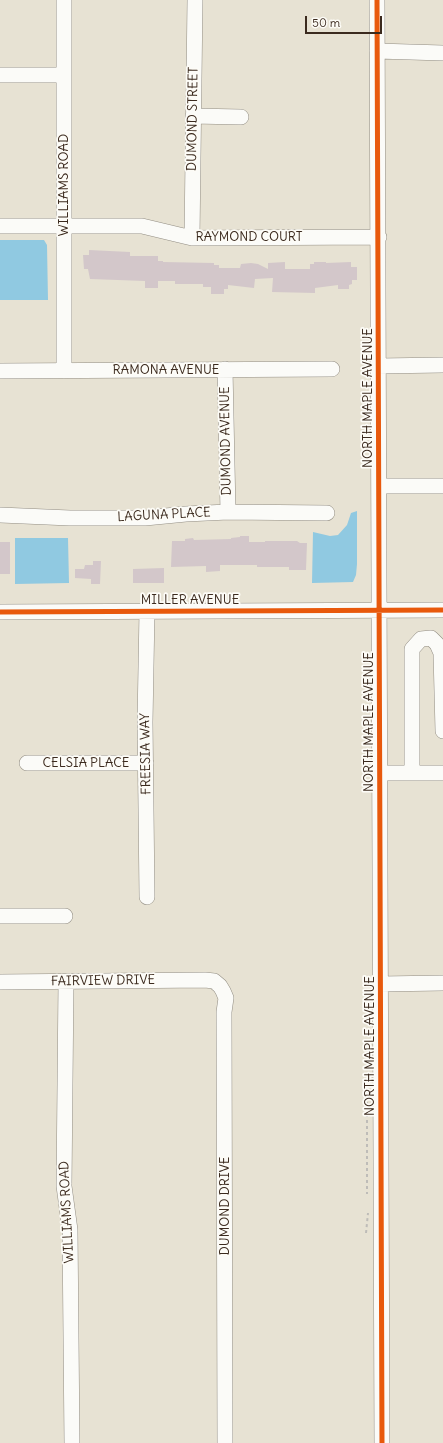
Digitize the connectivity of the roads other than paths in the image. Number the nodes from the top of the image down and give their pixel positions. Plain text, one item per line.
1 (64, 0) edge
2 (195, 0) edge
3 (377, 0) edge
4 (377, 51) junction
5 (443, 53) edge
6 (0, 75) edge
7 (64, 75) junction
8 (193, 116) junction
9 (241, 117) dead end
10 (0, 226) edge
11 (64, 226) junction
12 (379, 237) junction
13 (192, 238) junction
14 (379, 366) junction
15 (443, 366) edge
16 (225, 369) junction
17 (332, 369) dead end
18 (64, 370) junction
19 (0, 371) edge
20 (380, 486) junction
21 (443, 486) edge
22 (228, 512) junction
23 (327, 513) dead end
24 (0, 514) edge
25 (380, 610) junction
26 (443, 610) edge
27 (147, 611) junction
28 (0, 612) edge
29 (443, 731) edge
30 (27, 763) dead end
31 (146, 763) junction
32 (412, 772) junction
33 (380, 773) junction
34 (443, 773) edge
35 (147, 897) dead end
36 (0, 916) edge
37 (65, 916) dead end
38 (205, 980) joint
39 (0, 982) edge
40 (66, 982) junction
41 (443, 983) edge
42 (381, 984) junction
43 (72, 1443) edge
44 (225, 1443) edge
45 (382, 1443) edge

1 - 7 street, WILLIAMS ROAD
2 - 8 street, DUMOND STREET
3 - 4 street, NORTH MAPLE AVENUE
4 - 5 street
4 - 12 street, NORTH MAPLE AVENUE
6 - 7 street
7 - 11 street, WILLIAMS ROAD
8 - 9 street
8 - 13 street, DUMOND STREET
10 - 11 street, RAYMOND COURT
11 - 13 street, RAYMOND COURT
11 - 18 street, WILLIAMS ROAD
12 - 13 street, RAYMOND COURT
12 - 14 street, NORTH MAPLE AVENUE
14 - 15 street
14 - 20 street, NORTH MAPLE AVENUE
16 - 17 street, RAMONA AVENUE
16 - 18 street, RAMONA AVENUE
16 - 22 street, DUMOND AVENUE
18 - 19 street, RAMONA AVENUE
20 - 21 street
20 - 25 street, NORTH MAPLE AVENUE
22 - 23 street, LAGUNA PLACE
22 - 24 street, LAGUNA PLACE
25 - 26 street, MILLER AVENUE
25 - 27 street, MILLER AVENUE
25 - 33 street, NORTH MAPLE AVENUE
27 - 28 street, MILLER AVENUE
27 - 31 street, FREESIA WAY
29 - 32 street
30 - 31 street, CELSIA PLACE
31 - 35 street, FREESIA WAY
32 - 33 street
32 - 34 street
33 - 42 street, NORTH MAPLE AVENUE
36 - 37 street
38 - 40 street, FAIRVIEW DRIVE
38 - 44 street, DUMOND DRIVE
39 - 40 street, FAIRVIEW DRIVE
40 - 43 street, WILLIAMS ROAD
41 - 42 street
42 - 45 street, NORTH MAPLE AVENUE

